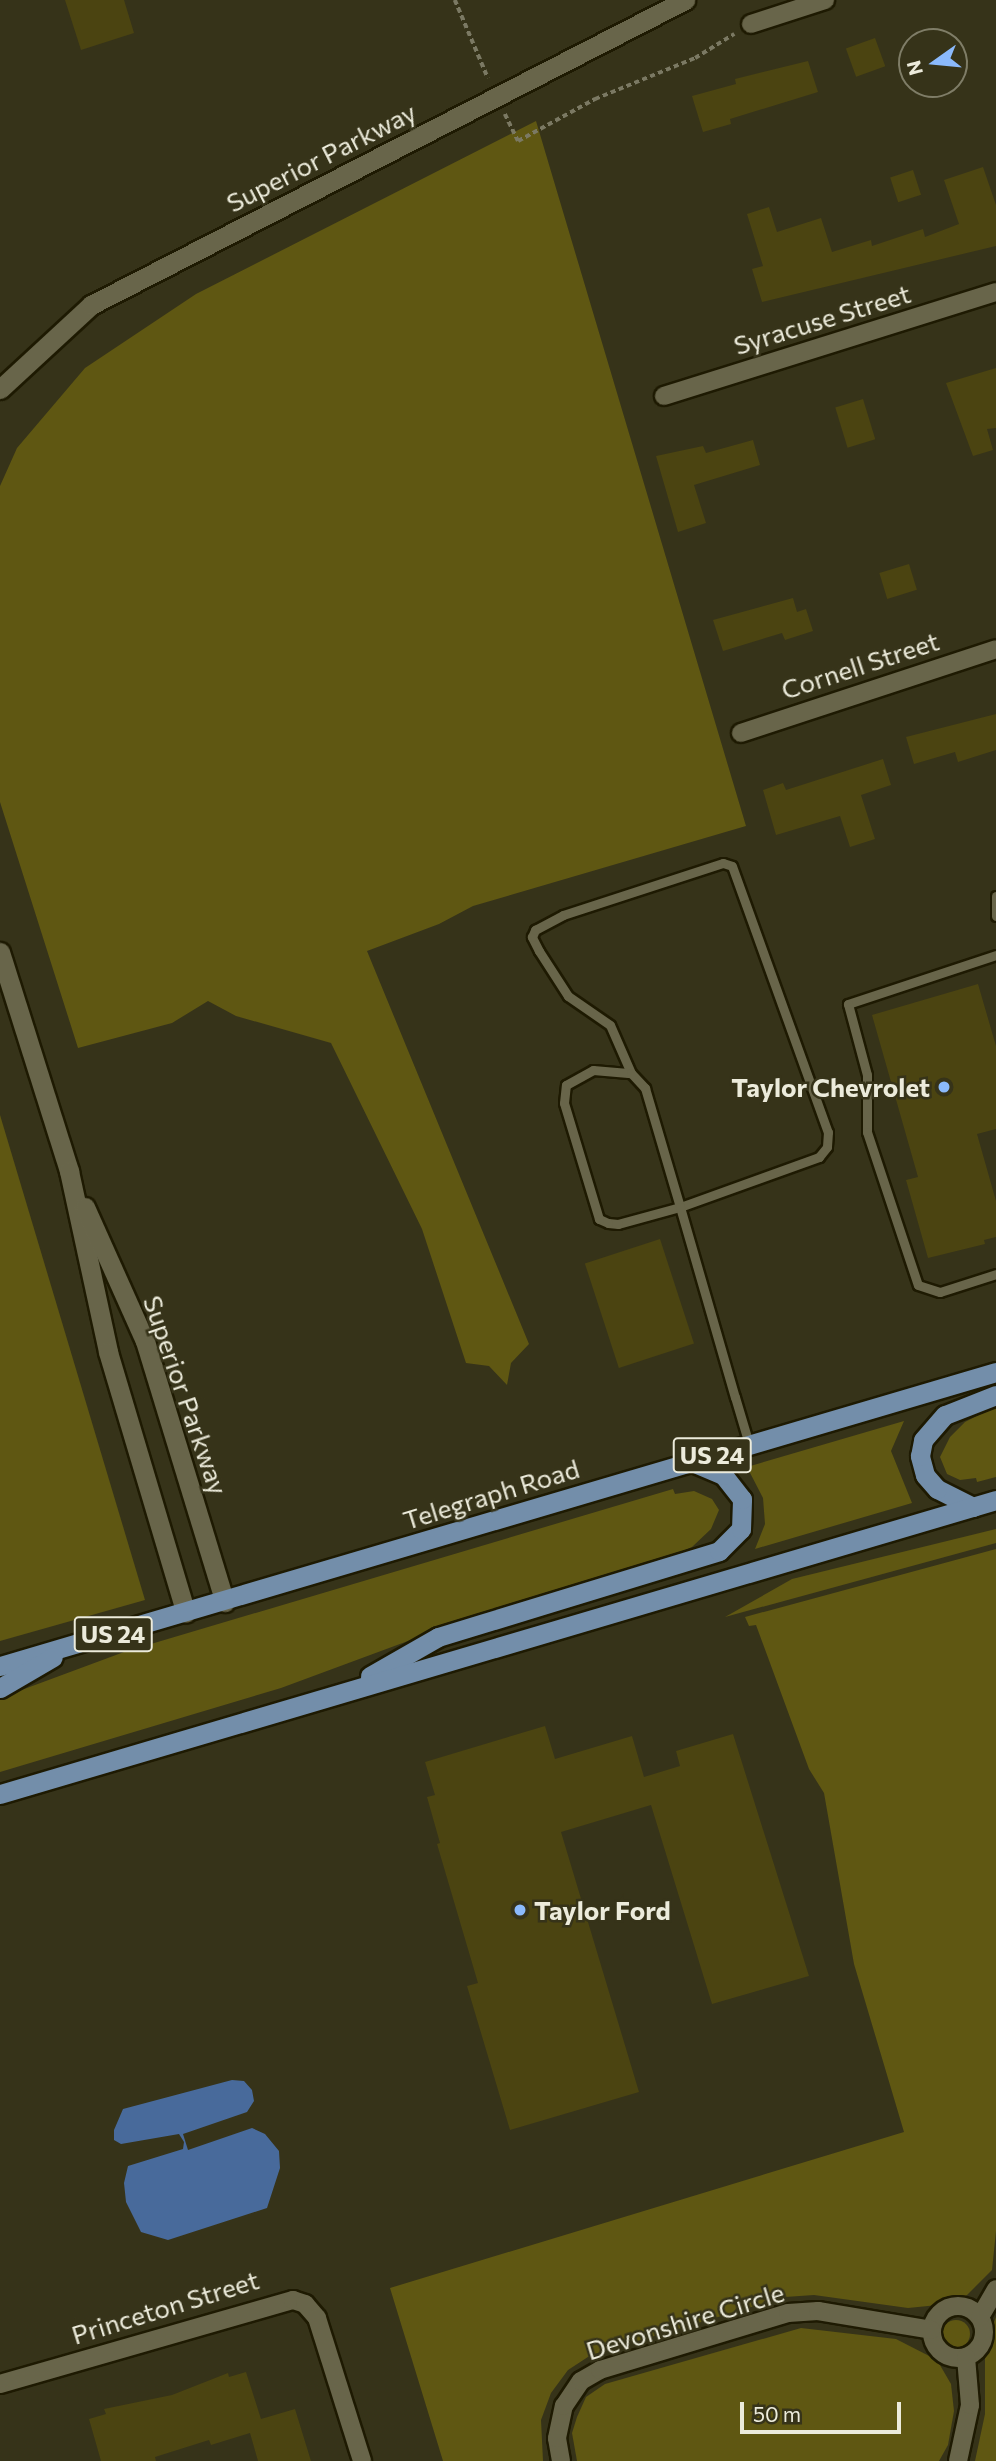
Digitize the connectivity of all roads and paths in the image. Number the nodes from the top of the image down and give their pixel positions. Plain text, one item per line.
1 (685, 0) edge
2 (825, 0) edge
3 (751, 24) dead end
4 (996, 292) edge
5 (0, 389) edge
6 (664, 396) dead end
7 (996, 649) edge
8 (741, 733) dead end
9 (996, 896) edge
10 (996, 916) edge
11 (0, 952) edge
12 (996, 955) edge
13 (631, 1073) junction
14 (69, 1171) junction
15 (680, 1207) junction
16 (996, 1274) edge
17 (996, 1372) edge
18 (996, 1395) edge
19 (748, 1444) junction
20 (690, 1461) junction
21 (996, 1500) edge
22 (973, 1507) junction
23 (225, 1602) junction
24 (186, 1613) junction
25 (68, 1646) junction
26 (0, 1666) edge
27 (0, 1688) edge
28 (338, 1693) junction
29 (0, 1794) edge
30 (996, 2289) edge
31 (980, 2318) junction
32 (931, 2330) junction
33 (966, 2357) junction
34 (0, 2384) edge
35 (362, 2461) edge
36 (561, 2461) edge
37 (958, 2461) edge

1 - 5 main road, Superior Parkway
2 - 3 street
4 - 6 street, Syracuse Street
7 - 8 street, Cornell Street
9 - 10 lane
11 - 14 main road, Superior Parkway
12 - 16 lane
13 - 15 lane
13 - 15 lane
13 - 15 lane
14 - 23 main road, Superior Parkway
14 - 24 main road, Superior Parkway
15 - 19 lane
17 - 19 main road, Telegraph Road / US 24
18 - 22 main road
19 - 20 main road, Telegraph Road / US 24
20 - 23 main road, Telegraph Road / US 24
20 - 28 main road
21 - 22 main road
22 - 28 main road
23 - 24 main road, Telegraph Road / US 24
24 - 25 main road, Telegraph Road / US 24
25 - 26 main road, Telegraph Road / US 24
25 - 27 main road
28 - 29 main road
30 - 31 street
31 - 32 street
31 - 33 street
32 - 33 street
32 - 36 street, Devonshire Circle
33 - 37 street
34 - 35 street, Princeton Street

